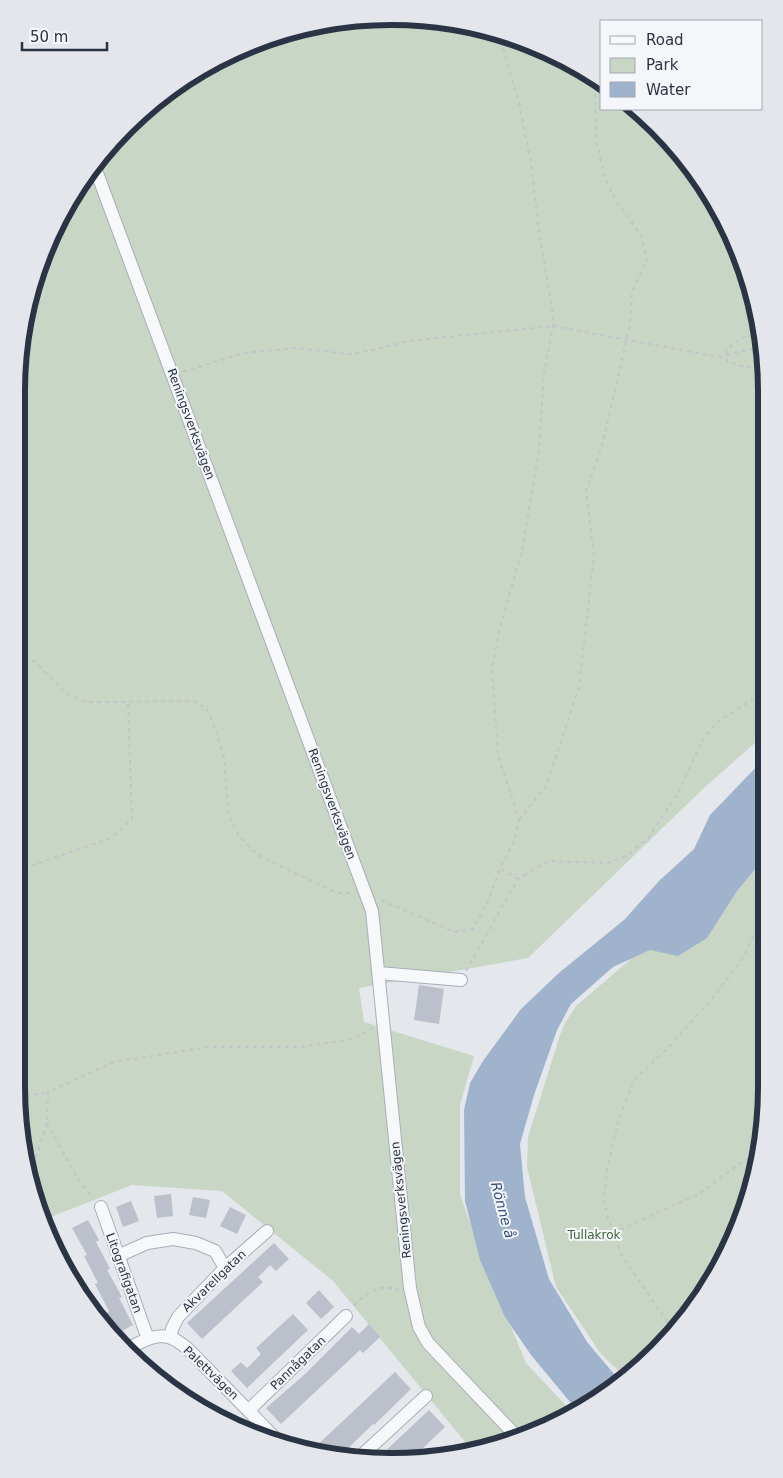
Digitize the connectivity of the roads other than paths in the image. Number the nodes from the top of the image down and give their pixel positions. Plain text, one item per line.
1 (97, 174) edge
2 (379, 973) junction
3 (461, 980) road end
4 (101, 1207) road end
5 (268, 1231) dead end
6 (118, 1256) junction
7 (225, 1268) junction
8 (346, 1316) road end
9 (170, 1338) junction
10 (148, 1339) junction
11 (132, 1346) edge
12 (426, 1396) dead end
13 (249, 1410) junction
14 (270, 1432) edge
15 (513, 1433) edge
16 (366, 1452) edge

1 - 2 street, Reningsverksvägen
2 - 3 street
2 - 15 street, Reningsverksvägen
4 - 6 street, Litografigatan
5 - 7 street, Akvarellgatan
6 - 7 street
6 - 10 street, Litografigatan
7 - 9 street, Akvarellgatan
8 - 13 street, Pannågatan
9 - 10 street, Palettvägen
9 - 13 street, Palettvägen
10 - 11 street, Palettvägen
12 - 16 street
13 - 14 street, Palettvägen

